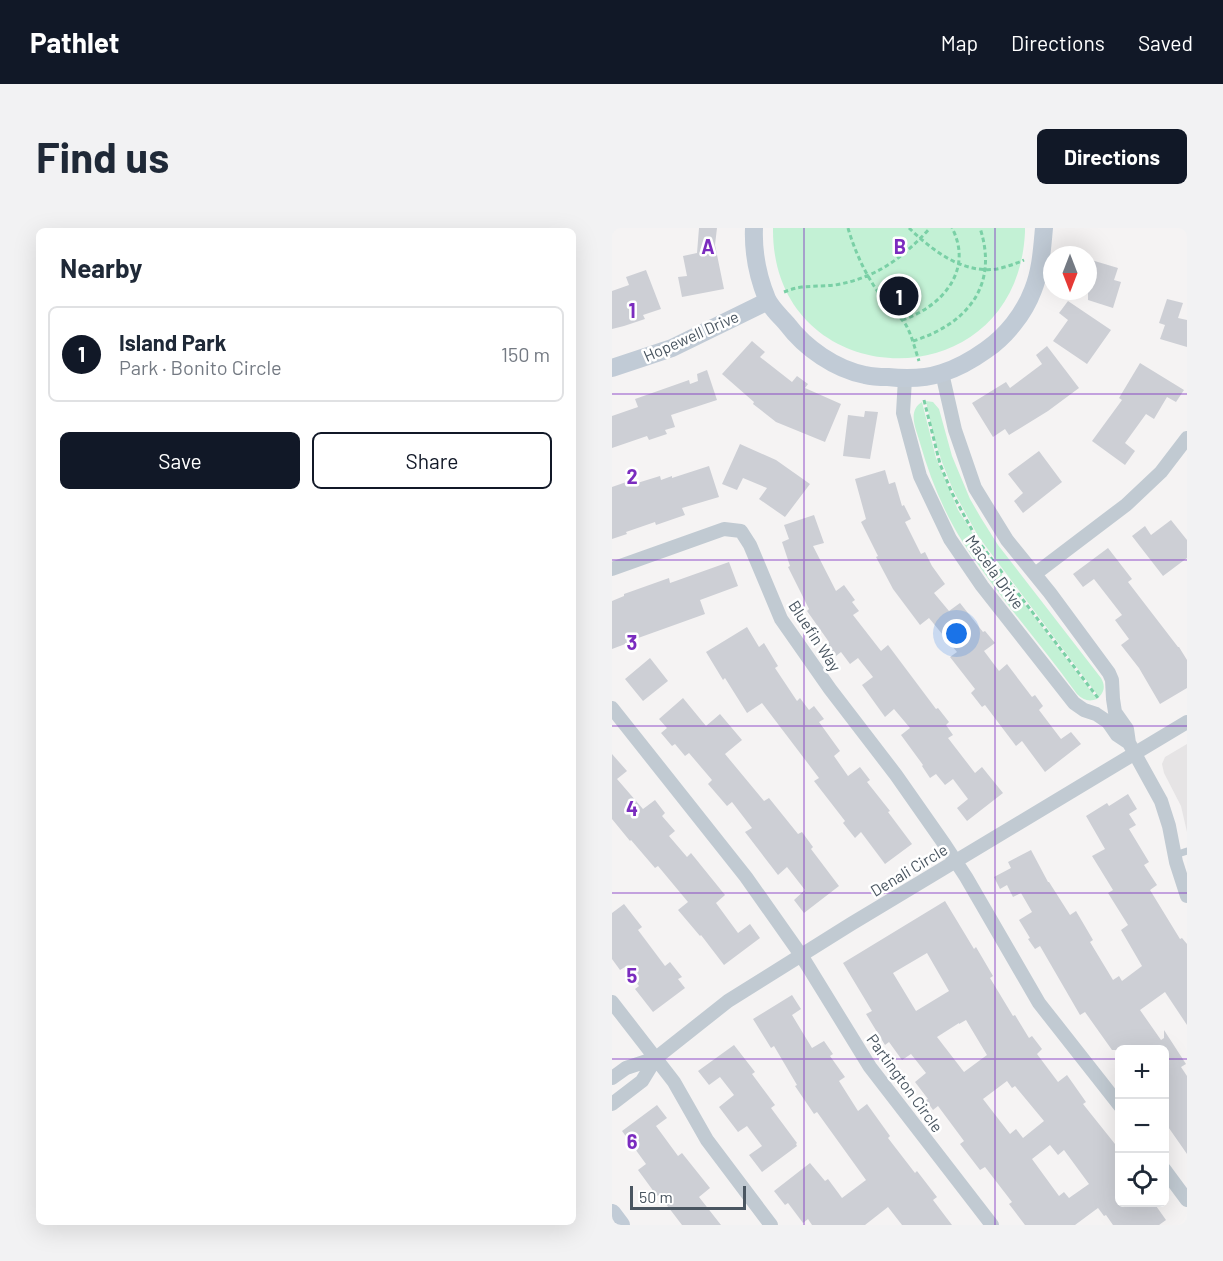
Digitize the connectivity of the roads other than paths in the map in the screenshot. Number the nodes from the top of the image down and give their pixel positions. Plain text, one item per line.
1 (754, 228) edge
2 (1044, 228) edge
3 (776, 297) junction
4 (612, 368) edge
5 (942, 373) junction
6 (905, 379) junction
7 (1187, 438) edge
8 (612, 569) edge
9 (1035, 574) junction
10 (612, 708) edge
11 (1187, 722) edge
12 (1132, 748) junction
13 (1181, 853) edge
14 (956, 862) junction
15 (1187, 896) edge
16 (801, 955) junction
17 (612, 1002) edge
18 (656, 1058) junction
19 (612, 1078) edge
20 (1115, 1101) edge
21 (612, 1104) edge
22 (1169, 1175) edge
23 (1187, 1200) edge
24 (612, 1213) edge
25 (621, 1225) edge
26 (771, 1225) edge
27 (992, 1225) edge

1 - 3 street
2 - 5 street
3 - 4 street, Hopewell Drive
3 - 6 street
5 - 6 street
5 - 9 street, Macela Drive
6 - 12 street, Macela Drive
7 - 9 street
8 - 14 street, Bluefin Way
9 - 12 street, Macela Drive
10 - 16 street, Partington Circle
11 - 12 street, Denali Circle
12 - 13 street
12 - 14 street, Denali Circle
13 - 15 street
14 - 16 street, Denali Circle
14 - 20 street
16 - 18 street, Denali Circle
16 - 27 street, Partington Circle
17 - 18 street
18 - 19 street, Denali Circle
18 - 21 street, Denali Circle
18 - 26 street
22 - 23 street
24 - 25 street

